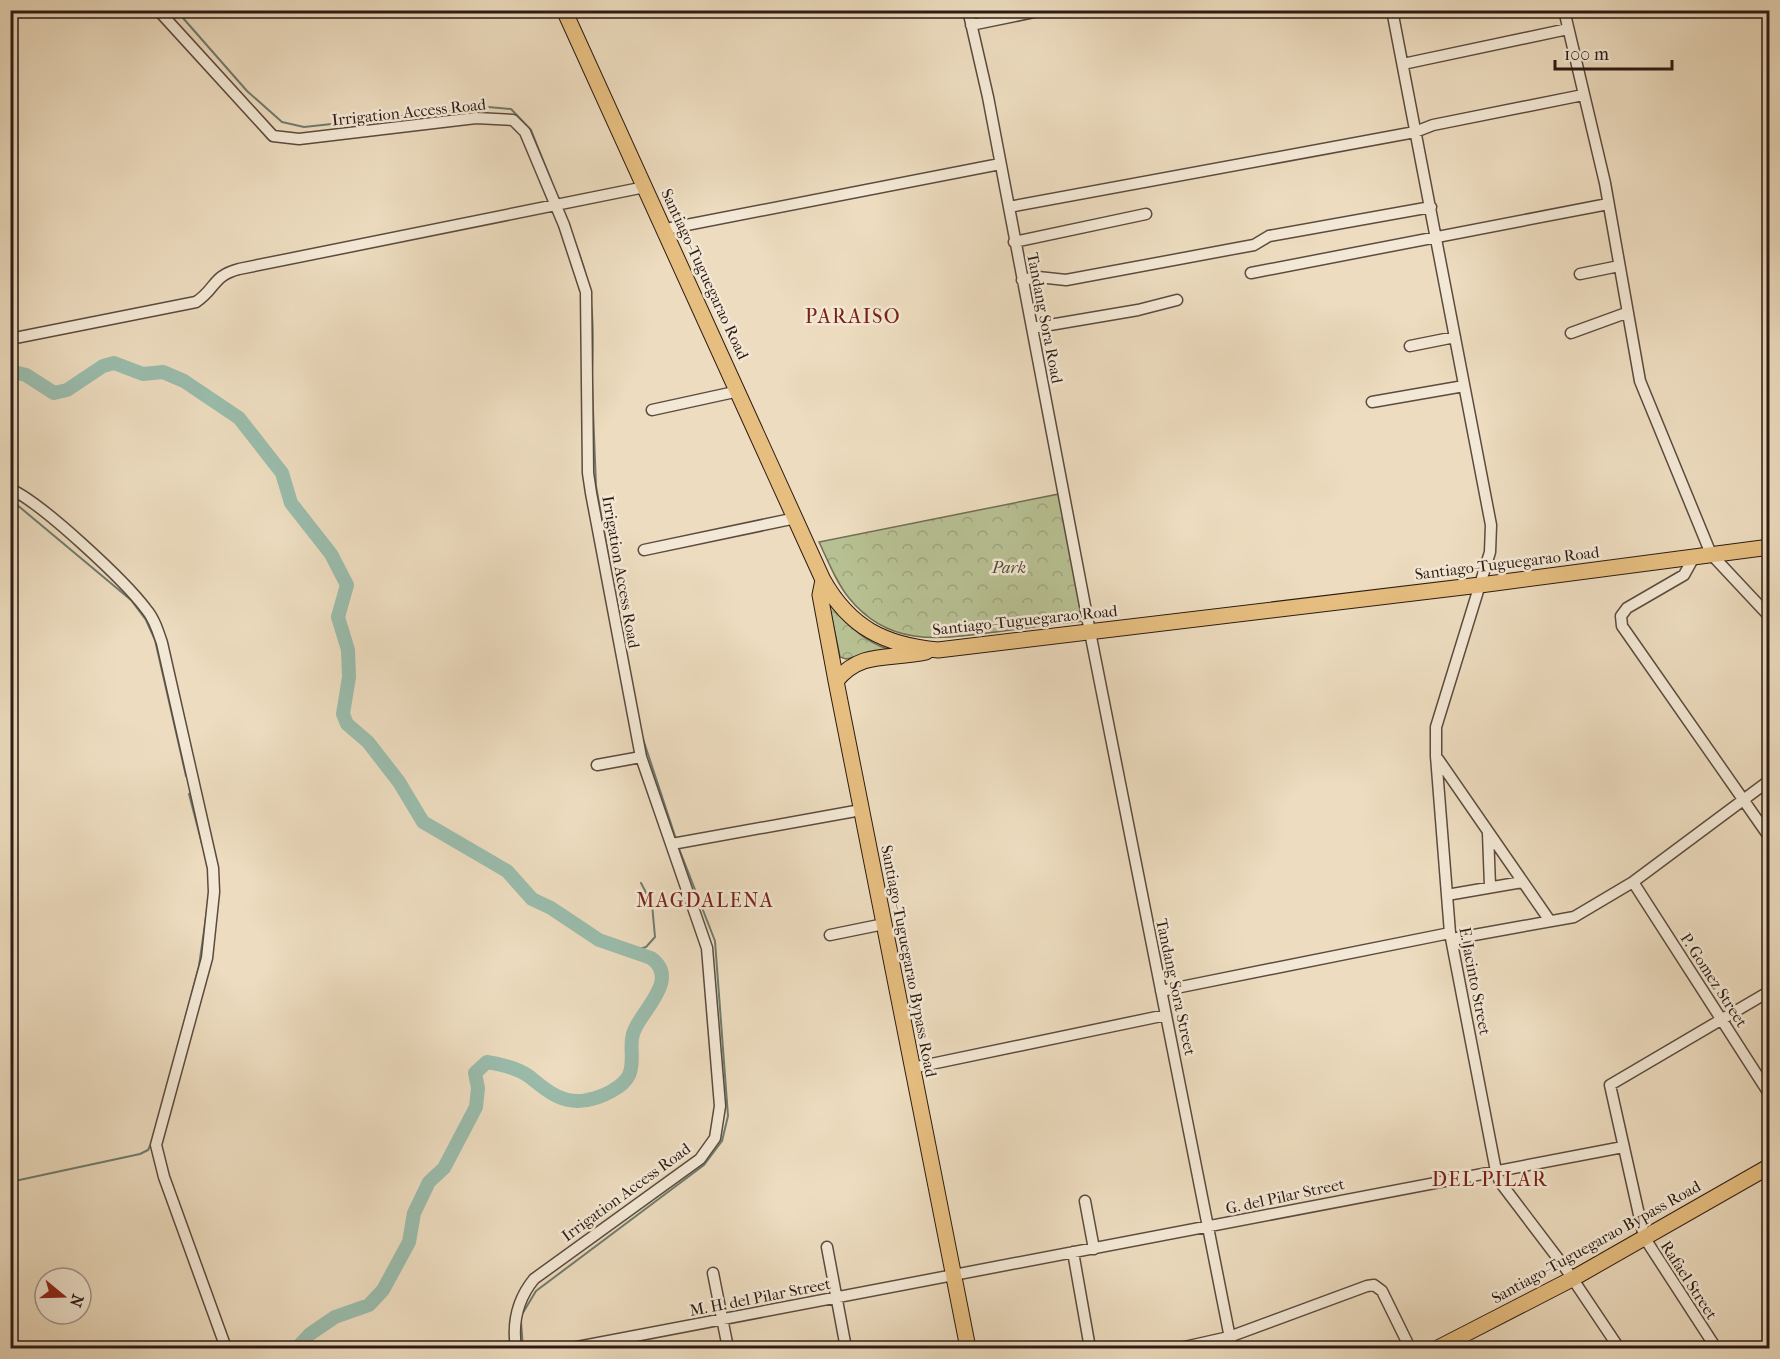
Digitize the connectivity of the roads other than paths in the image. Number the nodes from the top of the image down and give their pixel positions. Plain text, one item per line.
1 (158, 10) edge
2 (564, 10) edge
3 (968, 10) edge
4 (1044, 10) edge
5 (1392, 10) edge
6 (1564, 10) edge
7 (971, 25) junction
8 (1568, 29) junction
9 (1403, 64) junction
10 (1583, 96) junction
11 (1415, 132) junction
12 (1000, 164) junction
13 (645, 187) junction
14 (1608, 204) junction
15 (555, 206) junction
16 (1009, 207) junction
17 (1431, 207) junction
18 (1146, 213) dead end
19 (666, 229) junction
20 (1437, 239) junction
21 (1014, 242) junction
22 (1619, 266) junction
23 (1251, 273) dead end
24 (1580, 274) dead end
25 (1022, 280) junction
26 (1177, 300) dead end
27 (1626, 313) junction
28 (1032, 328) junction
29 (1572, 333) dead end
30 (1455, 337) junction
31 (10, 339) edge
32 (1410, 346) dead end
33 (1464, 386) junction
34 (739, 391) junction
35 (1372, 402) dead end
36 (652, 410) dead end
37 (10, 489) edge
38 (796, 518) junction
39 (1770, 547) edge
40 (644, 549) dead end
41 (1711, 554) junction
42 (1694, 557) junction
43 (823, 580) junction
44 (1480, 585) junction
45 (1770, 617) edge
46 (1090, 632) junction
47 (938, 650) junction
48 (836, 681) junction
49 (1436, 756) junction
50 (641, 757) junction
51 (597, 765) dead end
52 (1770, 780) edge
53 (1743, 799) junction
54 (861, 810) junction
55 (1488, 833) junction
56 (1770, 838) edge
57 (672, 844) junction
58 (1522, 882) junction
59 (1633, 882) junction
60 (1490, 886) junction
61 (1447, 895) junction
62 (1550, 921) junction
63 (884, 924) junction
64 (830, 935) dead end
65 (1451, 936) junction
66 (1161, 991) junction
67 (1770, 991) edge
68 (1166, 1015) junction
69 (1720, 1019) junction
70 (912, 1068) junction
71 (1770, 1095) edge
72 (1623, 1147) junction
73 (1770, 1166) edge
74 (1496, 1171) junction
75 (1085, 1201) dead end
76 (1207, 1227) junction
77 (1644, 1237) junction
78 (827, 1247) dead end
79 (1094, 1249) junction
80 (1073, 1252) junction
81 (713, 1273) dead end
82 (954, 1274) junction
83 (1572, 1279) junction
84 (836, 1298) junction
85 (723, 1320) junction
86 (1230, 1343) edge
87 (226, 1348) edge
88 (516, 1348) edge
89 (572, 1348) edge
90 (728, 1348) edge
91 (846, 1348) edge
92 (968, 1348) edge
93 (1090, 1348) edge
94 (1180, 1348) edge
95 (1410, 1348) edge
96 (1438, 1348) edge
97 (1619, 1348) edge
98 (1716, 1348) edge

1 - 15 street, Irrigation Access Road
2 - 13 highway, Santiago-Tuguegarao Road
3 - 7 street, Tandang Sora Road
4 - 7 street
5 - 9 street, E. Jacinto Street
6 - 8 street
7 - 12 street, Tandang Sora Road
8 - 9 street
8 - 10 street
9 - 11 street, E. Jacinto Street
10 - 11 street
10 - 14 street
11 - 16 street
11 - 17 street, E. Jacinto Street
12 - 16 street, Tandang Sora Road
12 - 19 street
13 - 15 street
13 - 19 highway, Santiago-Tuguegarao Road
14 - 20 street
14 - 22 street
15 - 31 street
15 - 50 street, Irrigation Access Road
16 - 21 street, Tandang Sora Road
17 - 20 street, E. Jacinto Street
17 - 25 street
18 - 21 street
19 - 34 highway, Santiago-Tuguegarao Road
20 - 23 street
20 - 30 street, E. Jacinto Street
21 - 25 street, Tandang Sora Road
22 - 24 street
22 - 27 street
25 - 28 street, Tandang Sora Road
26 - 28 street
27 - 29 street
27 - 41 street
28 - 46 street, Tandang Sora Road
30 - 32 street
30 - 33 street, E. Jacinto Street
33 - 35 street
33 - 44 street, E. Jacinto Street
34 - 36 street
34 - 38 highway, Santiago-Tuguegarao Road
37 - 87 street
38 - 40 street
38 - 43 highway, Santiago-Tuguegarao Road
39 - 41 highway, Santiago-Tuguegarao Road
41 - 42 highway, Santiago-Tuguegarao Road
41 - 45 street
42 - 44 highway, Santiago-Tuguegarao Road
42 - 53 street
43 - 47 highway, Santiago-Tuguegarao Road
43 - 48 highway, Santiago-Tuguegarao Bypass Road
44 - 46 highway, Santiago-Tuguegarao Road
44 - 49 street, E. Jacinto Street
46 - 47 highway, Santiago-Tuguegarao Road
46 - 66 street, Tandang Sora Street
47 - 48 highway
48 - 54 highway, Santiago-Tuguegarao Bypass Road
49 - 55 street
49 - 61 street, E. Jacinto Street
50 - 51 street
50 - 57 street, Irrigation Access Road
52 - 53 street
53 - 56 street
53 - 59 street
54 - 57 street
54 - 63 highway, Santiago-Tuguegarao Bypass Road
55 - 58 street
55 - 60 street
57 - 88 street, Irrigation Access Road
58 - 60 street
58 - 62 street
59 - 62 street
59 - 69 street, P. Gomez Street
60 - 61 street
61 - 65 street, E. Jacinto Street
62 - 65 street
63 - 64 street
63 - 70 highway, Santiago-Tuguegarao Bypass Road
65 - 66 street
65 - 74 street, E. Jacinto Street
66 - 68 street, Tandang Sora Street
67 - 69 street
68 - 70 street
68 - 76 street, Tandang Sora Street
69 - 71 street, P. Gomez Street
69 - 72 street, Rafael Street
70 - 82 highway, Santiago-Tuguegarao Bypass Road
72 - 74 street, G. del Pilar Street
72 - 77 street, Rafael Street
73 - 77 highway, Santiago-Tuguegarao Bypass Road
74 - 76 street, G. del Pilar Street
74 - 83 street, E. Jacinto Street
75 - 79 street
76 - 79 street, G. del Pilar Street
76 - 86 street, Tandang Sora Street
77 - 83 highway, Santiago-Tuguegarao Bypass Road
77 - 98 street, Rafael Street
78 - 84 street
79 - 80 street, G. del Pilar Street
80 - 82 street, G. del Pilar Street
80 - 93 street
81 - 85 street
82 - 84 street, M. H. del Pilar Street
82 - 92 highway, Santiago-Tuguegarao Bypass Road
83 - 96 highway, Santiago-Tuguegarao Bypass Road
83 - 97 street, E. Jacinto Street
84 - 85 street, M. H. del Pilar Street
84 - 91 street
85 - 89 street, M. H. del Pilar Street
85 - 90 street
86 - 94 street
86 - 95 street

